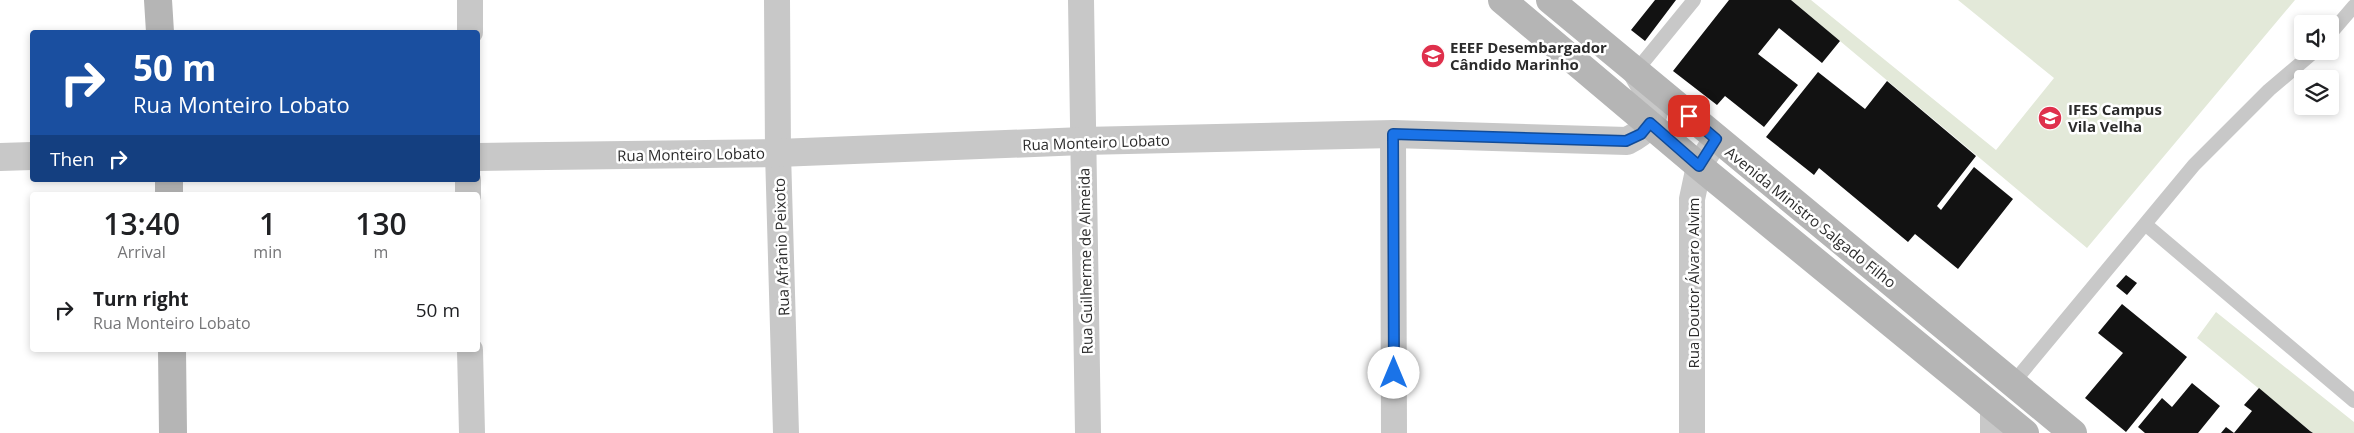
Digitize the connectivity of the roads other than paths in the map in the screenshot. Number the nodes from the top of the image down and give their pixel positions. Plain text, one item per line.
1 (158, 0) edge
2 (470, 0) edge
3 (777, 0) edge
4 (1081, 0) edge
5 (1502, 0) edge
6 (1550, 0) edge
7 (1694, 0) edge
8 (2354, 6) edge
9 (2339, 24) edge
10 (160, 30) edge
11 (470, 30) edge
12 (2304, 60) edge
13 (1636, 71) junction
14 (1650, 123) junction
15 (1393, 134) junction
16 (1716, 139) junction
17 (1083, 142) junction
18 (778, 153) junction
19 (30, 156) edge
20 (0, 157) edge
21 (480, 157) edge
22 (1699, 166) junction
23 (2145, 224) junction
24 (172, 352) edge
25 (470, 352) edge
26 (2008, 379) junction
27 (2354, 402) edge
28 (2037, 404) junction
29 (2003, 420) edge
30 (173, 433) edge
31 (472, 433) edge
32 (786, 433) edge
33 (1088, 433) edge
34 (1394, 433) edge
35 (1692, 433) edge
36 (2073, 433) edge

1 - 10 main road
2 - 11 street
3 - 18 street, Rua Afrânio Peixoto
4 - 17 street, Rua Guilherme de Almeida
5 - 14 main road, Avenida Ministro Salgado Filho
6 - 13 main road, Avenida Ministro Salgado Filho
7 - 13 lane
8 - 9 lane
12 - 23 lane
13 - 14 street
13 - 16 main road, Avenida Ministro Salgado Filho
14 - 15 street, Rua Monteiro Lobato
14 - 22 main road, Avenida Ministro Salgado Filho
15 - 17 street, Rua Monteiro Lobato
15 - 34 street
16 - 22 street, Rua Doutor Álvaro Alvim
16 - 26 main road, Avenida Ministro Salgado Filho
17 - 18 street, Rua Monteiro Lobato
17 - 33 street, Rua Guilherme de Almeida
18 - 21 street, Rua Monteiro Lobato
18 - 32 street, Rua Afrânio Peixoto
19 - 20 street
22 - 29 main road, Avenida Ministro Salgado Filho
22 - 35 street, Rua Doutor Álvaro Alvim
23 - 26 lane
23 - 27 lane
24 - 30 main road
25 - 31 street
26 - 28 main road, Avenida Ministro Salgado Filho
26 - 29 main road
28 - 29 main road
28 - 36 main road, Avenida Ministro Salgado Filho

